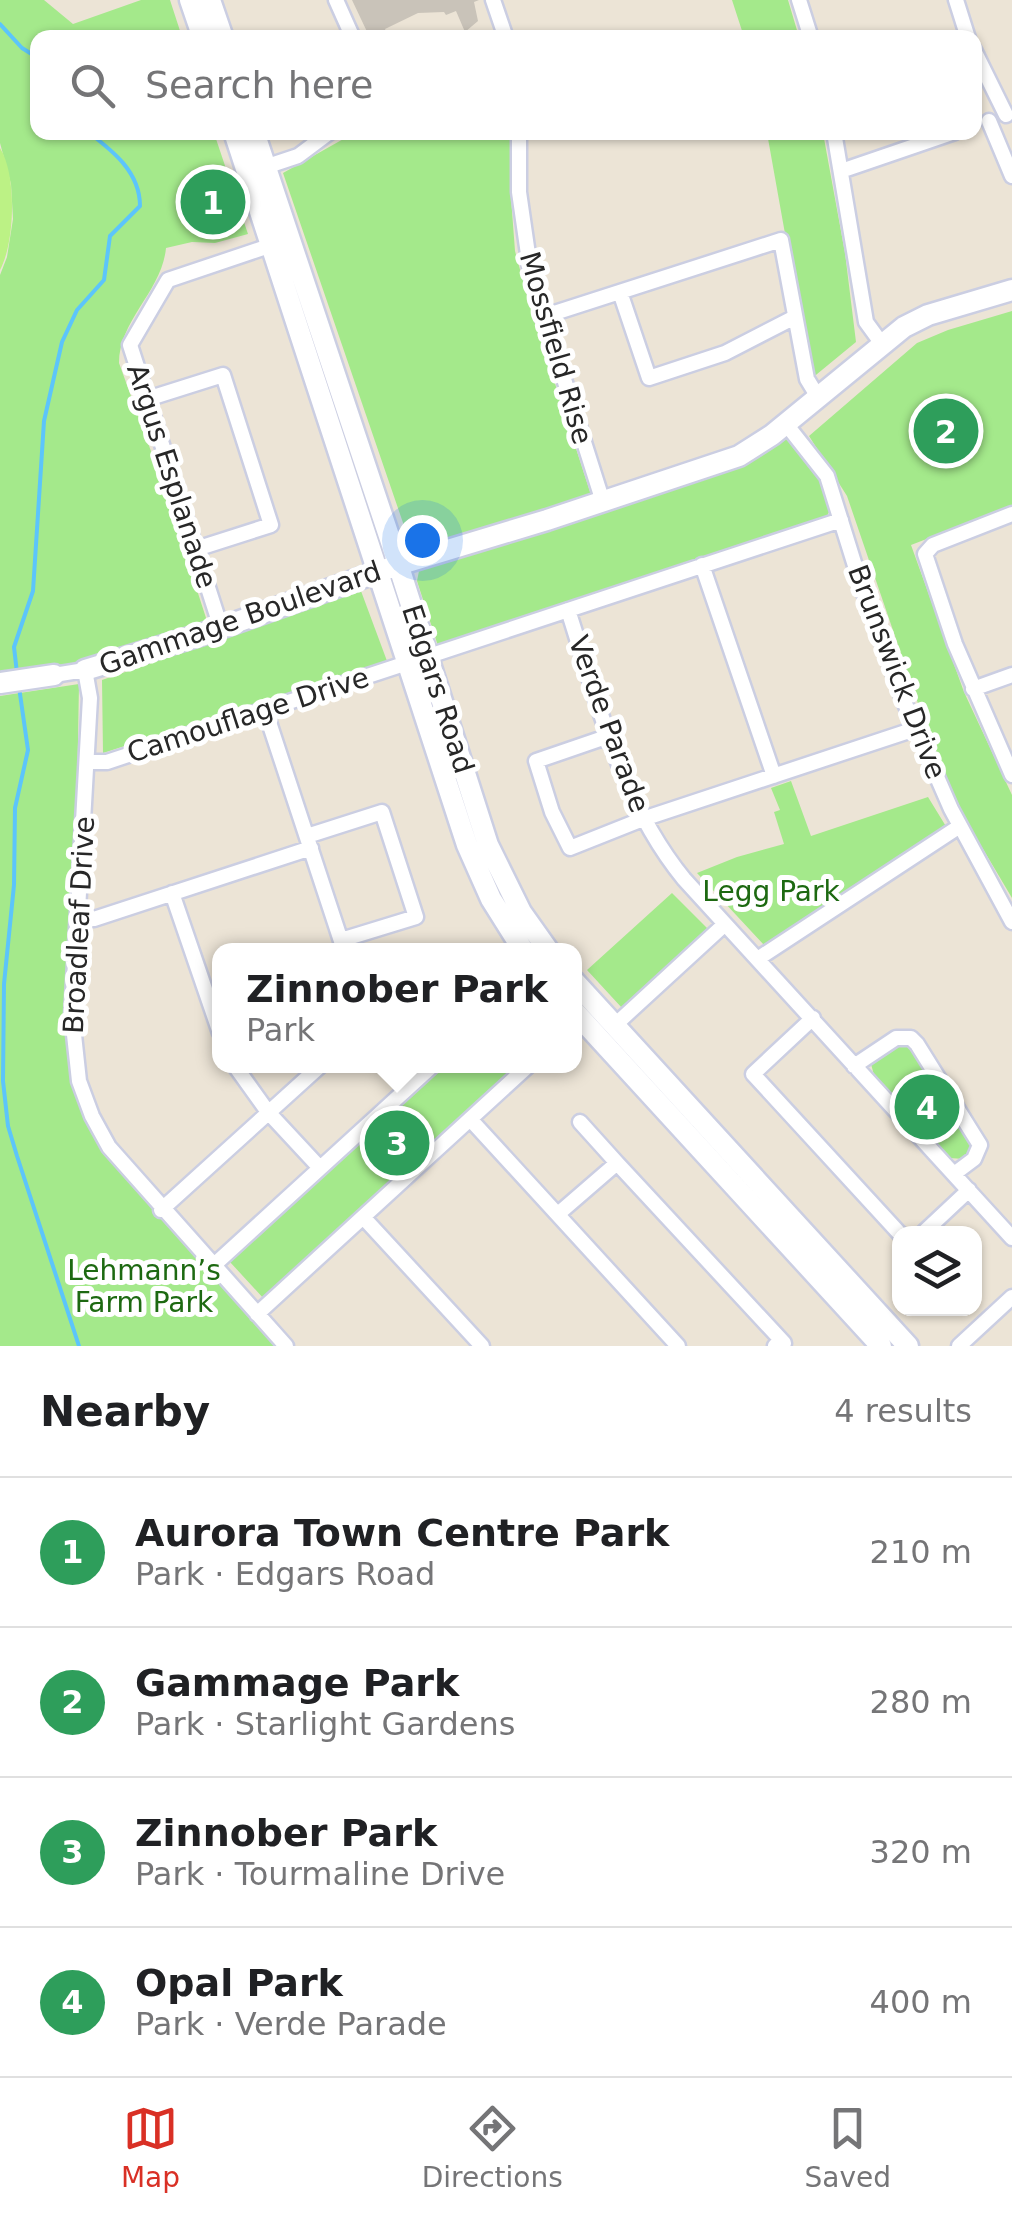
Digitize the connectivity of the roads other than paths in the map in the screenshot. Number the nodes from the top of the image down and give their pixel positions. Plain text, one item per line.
1 (190, 0) edge
2 (210, 0) edge
3 (336, 0) edge
4 (493, 0) edge
5 (800, 0) edge
6 (956, 0) edge
7 (199, 30) edge
8 (219, 30) edge
9 (349, 30) edge
10 (503, 30) edge
11 (808, 30) edge
12 (965, 30) edge
13 (982, 65) edge
14 (1009, 114) edge
15 (982, 124) edge
16 (237, 140) edge
17 (257, 140) edge
18 (319, 140) edge
19 (519, 140) edge
20 (835, 140) edge
21 (932, 140) edge
22 (265, 167) junction
23 (841, 170) junction
24 (1012, 176) edge
25 (280, 243) junction
26 (1012, 290) edge
27 (620, 292) junction
28 (542, 317) junction
29 (795, 317) junction
30 (882, 344) junction
31 (818, 397) junction
32 (146, 399) junction
33 (786, 424) junction
34 (603, 502) junction
35 (1012, 514) edge
36 (841, 520) junction
37 (196, 549) junction
38 (702, 566) junction
39 (388, 568) junction
40 (568, 610) junction
41 (221, 628) junction
42 (416, 660) junction
43 (85, 670) junction
44 (54, 674) joint
45 (1012, 675) edge
46 (0, 683) edge
47 (973, 689) junction
48 (265, 710) junction
49 (915, 729) junction
50 (609, 736) junction
51 (87, 762) junction
52 (1012, 775) edge
53 (774, 776) junction
54 (642, 819) junction
55 (960, 826) junction
56 (309, 842) junction
57 (172, 893) junction
58 (78, 920) junction
59 (1012, 922) edge
60 (725, 924) junction
61 (341, 943) edge
62 (350, 943) edge
63 (518, 943) edge
64 (543, 943) edge
65 (758, 958) junction
66 (212, 1010) edge
67 (582, 1015) edge
68 (813, 1018) junction
69 (608, 1032) junction
70 (854, 1066) junction
71 (240, 1073) edge
72 (312, 1073) edge
73 (421, 1073) edge
74 (520, 1073) edge
75 (268, 1112) junction
76 (470, 1118) junction
77 (580, 1122) dead end
78 (617, 1163) junction
79 (320, 1168) junction
80 (954, 1174) junction
81 (969, 1190) junction
82 (161, 1210) junction
83 (558, 1214) junction
84 (363, 1216) junction
85 (893, 1226) edge
86 (931, 1226) edge
87 (1012, 1238) edge
88 (214, 1266) junction
89 (1012, 1297) edge
90 (257, 1314) junction
91 (782, 1345) edge
92 (286, 1346) edge
93 (482, 1346) edge
94 (678, 1346) edge
95 (881, 1346) edge
96 (908, 1346) edge
97 (959, 1346) edge

1 - 7 main road
2 - 8 main road
3 - 9 street
4 - 10 street
5 - 11 street
6 - 12 street
13 - 14 street
14 - 15 street
15 - 24 street
16 - 25 main road, Edgars Road
17 - 22 main road, Edgars Road
18 - 22 street
19 - 28 street, Mossfield Rise
20 - 23 street
21 - 23 street
22 - 25 main road, Edgars Road
23 - 30 street
25 - 32 street, Argus Esplanade
25 - 39 main road, Edgars Road
26 - 30 main road, Gammage Boulevard
27 - 28 street
27 - 29 street
27 - 29 street
28 - 34 street, Mossfield Rise
29 - 31 street
30 - 31 main road, Gammage Boulevard
31 - 33 main road, Gammage Boulevard
32 - 37 street, Argus Esplanade
32 - 37 street
33 - 34 main road, Gammage Boulevard
33 - 36 street, Brunswick Drive
34 - 39 main road, Gammage Boulevard
35 - 47 street
36 - 38 street, Camouflage Drive
36 - 49 street, Brunswick Drive
37 - 41 street, Argus Esplanade
38 - 40 street, Camouflage Drive
38 - 53 street
39 - 41 main road, Gammage Boulevard
39 - 42 main road, Edgars Road
40 - 42 street, Camouflage Drive
40 - 50 street, Verde Parade
41 - 43 main road, Gammage Boulevard
42 - 48 street, Camouflage Drive
42 - 63 main road, Edgars Road
42 - 64 main road, Edgars Road
43 - 44 street, Gammage Boulevard
43 - 51 street, Broadleaf Drive
44 - 46 main road, Gammage Boulevard
45 - 47 street
47 - 52 street
48 - 51 street, Camouflage Drive
48 - 56 street
49 - 53 street
49 - 55 street, Brunswick Drive
50 - 54 street, Verde Parade
50 - 54 street
51 - 58 street, Broadleaf Drive
53 - 54 street
54 - 60 street, Verde Parade
55 - 59 street, Brunswick Drive
55 - 65 street
56 - 57 street
56 - 61 street
56 - 62 street
57 - 58 street
57 - 66 street
58 - 82 street, Broadleaf Drive
60 - 65 street, Verde Parade
60 - 69 street
65 - 68 street, Verde Parade
67 - 69 main road
68 - 70 street, Verde Parade
68 - 85 street
69 - 95 main road
69 - 96 main road
70 - 80 street, Verde Parade
70 - 80 street
71 - 75 street
72 - 75 street
73 - 79 street
74 - 76 street
75 - 79 street
75 - 82 street
76 - 83 street
76 - 84 street
77 - 78 street
78 - 83 street
78 - 91 street
79 - 88 street
80 - 81 street, Verde Parade
81 - 86 street
81 - 87 street, Verde Parade
82 - 88 street, Broadleaf Drive
83 - 94 street
84 - 90 street
84 - 93 street
88 - 90 street, Broadleaf Drive
89 - 97 street
90 - 92 street, Broadleaf Drive

